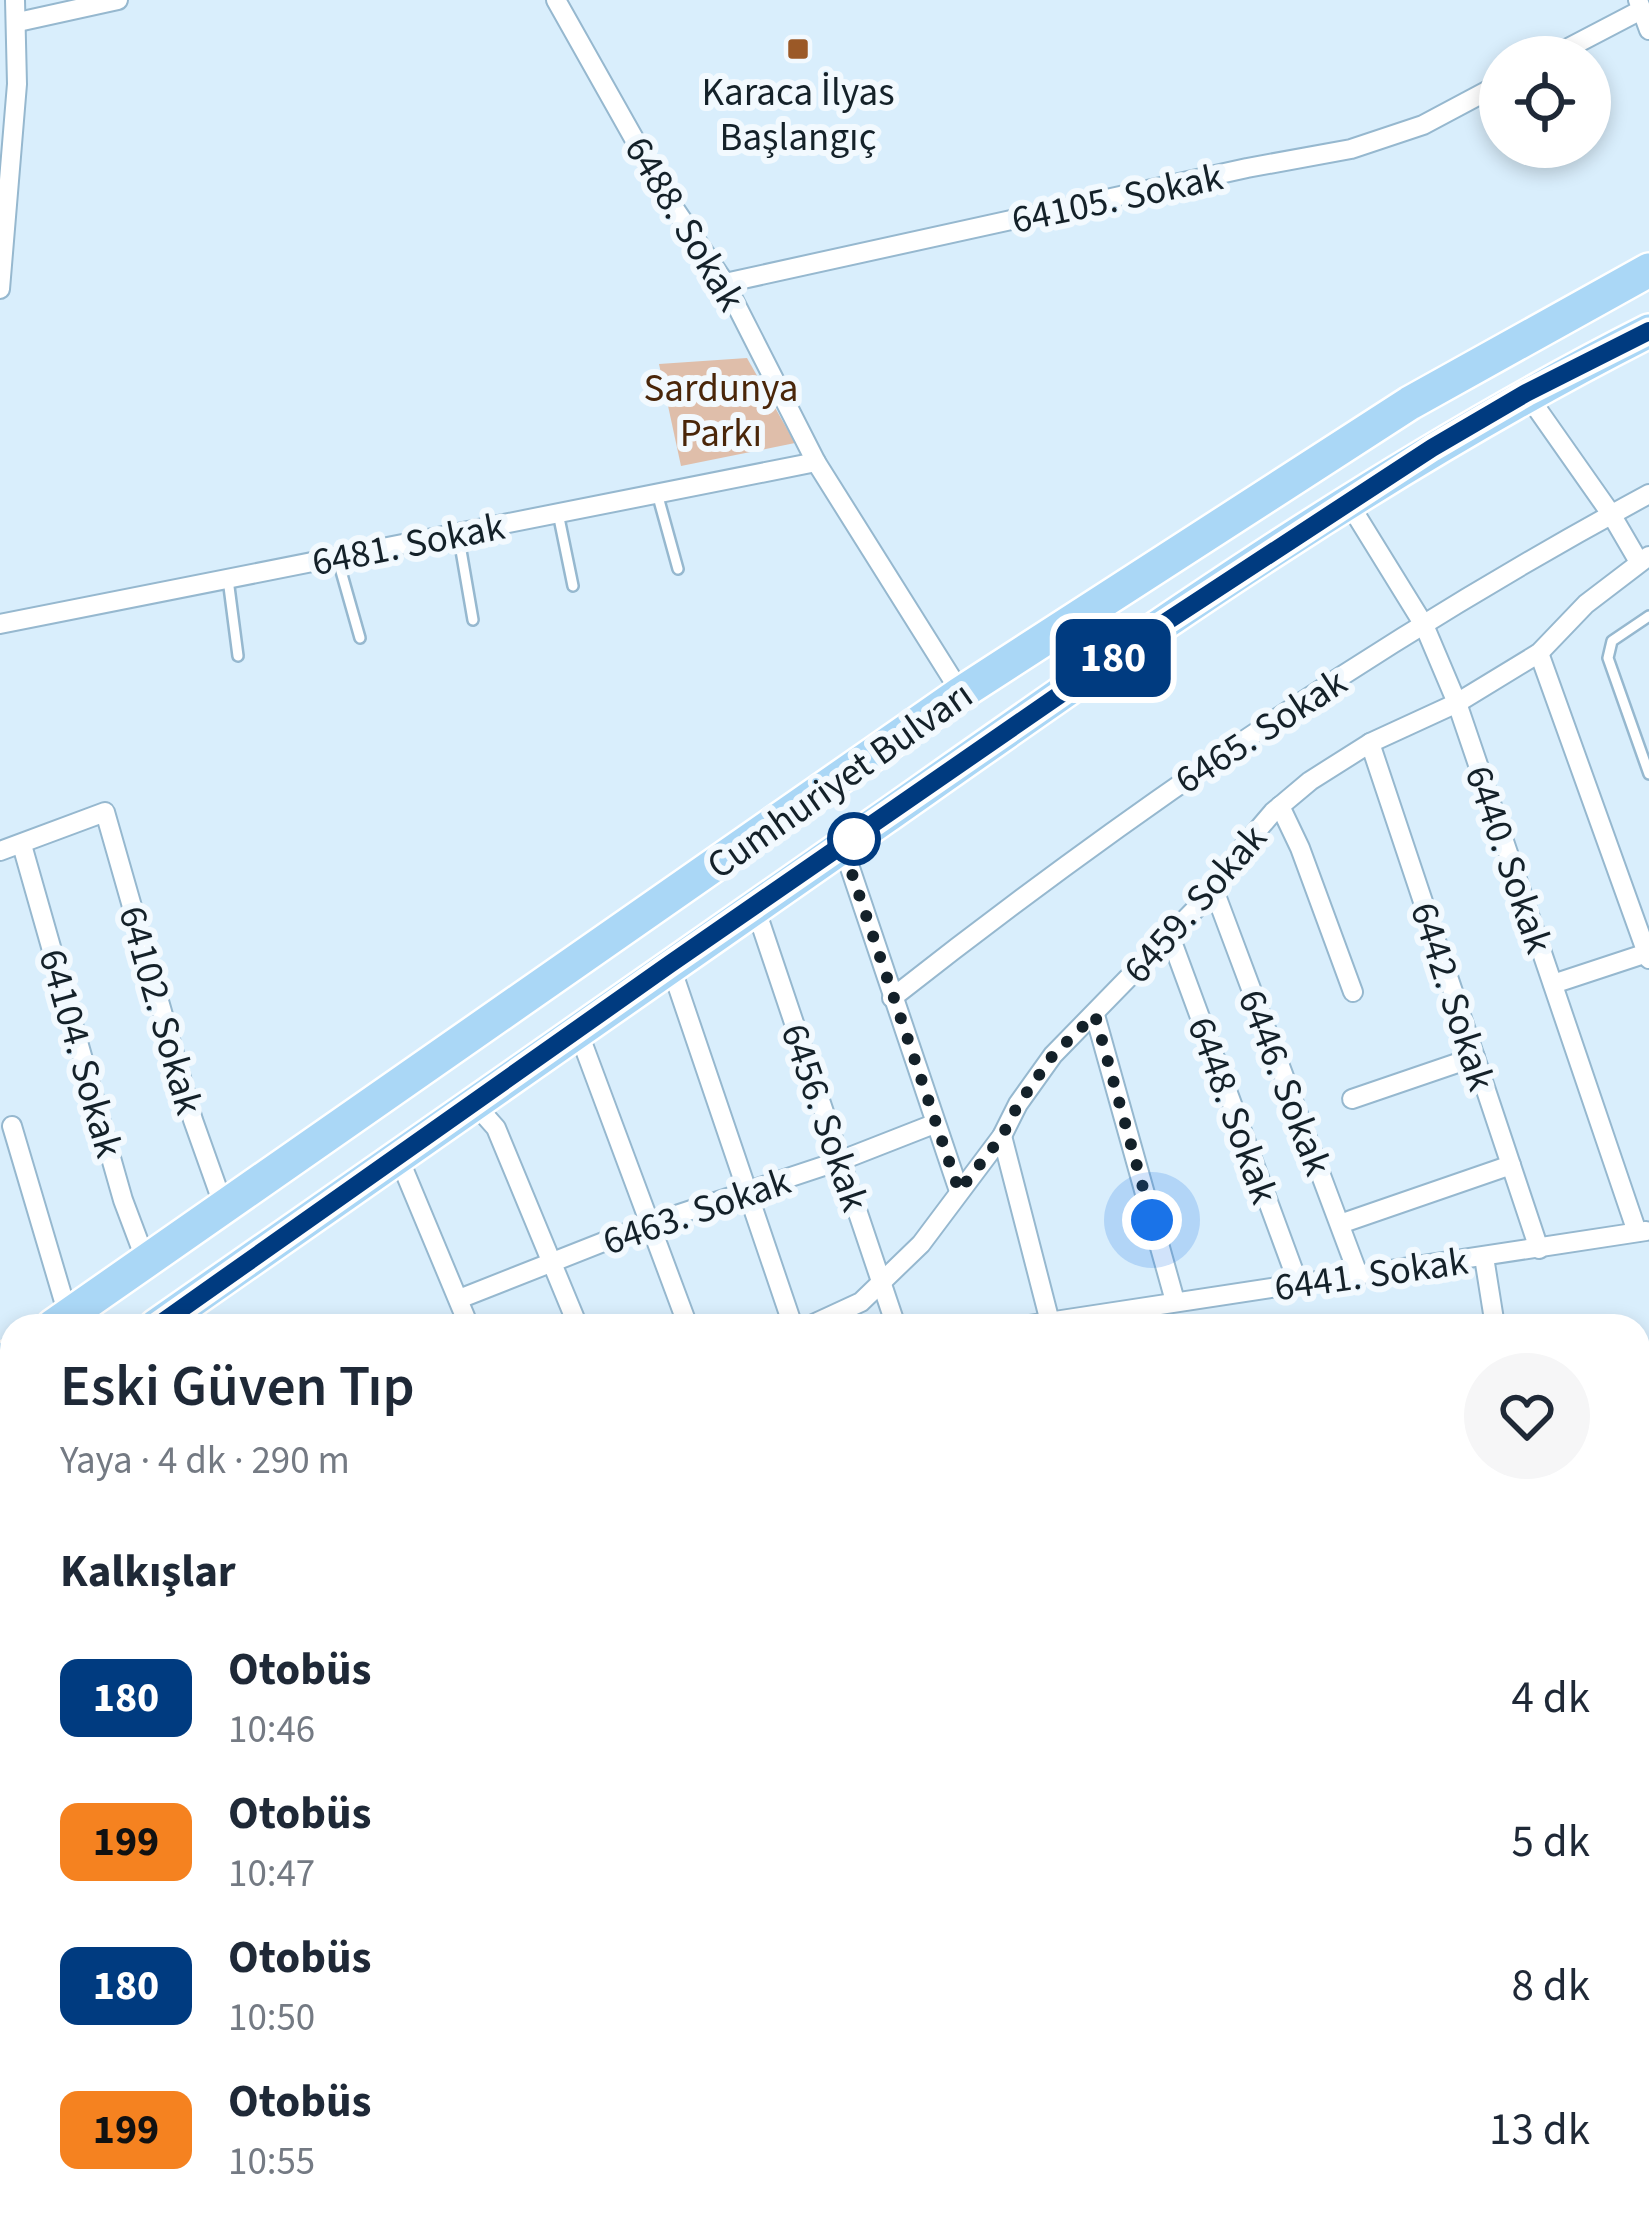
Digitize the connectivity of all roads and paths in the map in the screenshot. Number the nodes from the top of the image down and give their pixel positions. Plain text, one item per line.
1 (15, 0) edge
2 (118, 0) edge
3 (556, 0) edge
4 (1639, 5) edge
5 (18, 22) junction
6 (1649, 30) edge
7 (1587, 36) edge
8 (1479, 95) edge
9 (1649, 270) edge
10 (725, 283) junction
11 (0, 289) edge
12 (1649, 331) edge
13 (1526, 393) junction
14 (816, 462) junction
15 (657, 493) junction
16 (1649, 494) edge
17 (1348, 502) junction
18 (558, 513) junction
19 (1611, 514) junction
20 (458, 533) junction
21 (337, 557) junction
22 (1646, 558) edge
23 (678, 568) dead end
24 (227, 579) junction
25 (573, 586) dead end
26 (1649, 616) edge
27 (473, 620) dead end
28 (0, 624) edge
29 (1424, 625) junction
30 (360, 638) dead end
31 (1539, 653) junction
32 (238, 656) dead end
33 (961, 693) junction
34 (1457, 703) junction
35 (1370, 743) junction
36 (1649, 774) edge
37 (1280, 806) junction
38 (22, 844) junction
39 (843, 847) junction
40 (0, 851) edge
41 (1214, 890) junction
42 (754, 908) junction
43 (1170, 936) junction
44 (1648, 956) edge
45 (670, 964) junction
46 (1553, 984) junction
47 (1353, 992) dead end
48 (892, 998) junction
49 (1095, 1015) junction
50 (578, 1031) junction
51 (1475, 1057) junction
52 (1352, 1099) dead end
53 (473, 1102) junction
54 (934, 1124) junction
55 (12, 1126) dead end
56 (1002, 1136) junction
57 (398, 1156) junction
58 (842, 1160) junction
59 (1511, 1165) junction
60 (748, 1190) junction
61 (959, 1191) junction
62 (224, 1207) junction
63 (649, 1224) junction
64 (1340, 1224) junction
65 (1643, 1231) edge
66 (1539, 1249) junction
67 (1484, 1257) junction
68 (146, 1261) junction
69 (552, 1261) junction
70 (1358, 1274) junction
71 (880, 1281) junction
72 (1298, 1283) junction
73 (459, 1299) junction
74 (1175, 1301) junction
75 (59, 1314) edge
76 (69, 1314) edge
77 (174, 1314) edge
78 (465, 1314) edge
79 (573, 1314) edge
80 (683, 1314) edge
81 (789, 1314) edge
82 (835, 1314) edge
83 (892, 1314) edge
84 (1048, 1314) edge
85 (1098, 1314) edge
86 (1493, 1314) edge

1 - 5 street
2 - 5 street
3 - 10 street, 6488. Sokak
4 - 6 street
4 - 7 street
5 - 11 street
8 - 10 street, 64105. Sokak
9 - 33 highway, Cumhuriyet Bulvarı
10 - 14 street, 6488. Sokak
12 - 13 highway, Cumhuriyet Bulvarı
13 - 17 highway, Cumhuriyet Bulvarı
13 - 19 street
14 - 15 street, 6481. Sokak
14 - 33 street, 6488. Sokak
15 - 18 street, 6481. Sokak
15 - 23 lane
16 - 19 street, 6465. Sokak
17 - 29 street, 6440. Sokak
17 - 39 highway, Cumhuriyet Bulvarı
18 - 20 street, 6481. Sokak
18 - 25 lane
19 - 22 street
19 - 29 street, 6465. Sokak
20 - 21 street, 6481. Sokak
20 - 27 lane
21 - 24 street, 6481. Sokak
21 - 30 lane
22 - 31 street, 6459. Sokak
24 - 28 street, 6481. Sokak
24 - 32 lane
26 - 36 lane
29 - 34 street, 6440. Sokak
29 - 48 street, 6465. Sokak
31 - 34 street, 6459. Sokak
31 - 44 street
33 - 62 highway, Cumhuriyet Bulvarı
34 - 35 street, 6459. Sokak
34 - 46 street, 6440. Sokak
35 - 37 street, 6459. Sokak
35 - 51 street, 6442. Sokak
37 - 41 street, 6459. Sokak
37 - 47 street
38 - 40 street
38 - 62 street, 64102. Sokak
38 - 68 street, 64104. Sokak
39 - 42 highway, Cumhuriyet Bulvarı
39 - 48 street
41 - 43 street, 6459. Sokak
41 - 64 street, 6446. Sokak
42 - 45 highway, Cumhuriyet Bulvarı
42 - 58 street, 6456. Sokak
43 - 49 street, 6459. Sokak
43 - 72 street, 6448. Sokak
44 - 46 street
45 - 50 highway, Cumhuriyet Bulvarı
45 - 60 street
46 - 65 street, 6440. Sokak
48 - 54 street
49 - 56 street, 6459. Sokak
49 - 74 street
50 - 53 highway, Cumhuriyet Bulvarı
50 - 63 street
51 - 52 street
51 - 59 street, 6442. Sokak
53 - 57 highway, Cumhuriyet Bulvarı
53 - 69 street
54 - 58 street, 6463. Sokak
54 - 61 street
55 - 75 street
56 - 61 street, 6459. Sokak
56 - 84 street
57 - 73 street
57 - 77 highway, Cumhuriyet Bulvarı
58 - 60 street, 6463. Sokak
58 - 71 street, 6456. Sokak
59 - 64 street
59 - 66 street, 6442. Sokak
60 - 63 street, 6463. Sokak
60 - 81 street
61 - 71 street, 6459. Sokak
62 - 68 highway, Cumhuriyet Bulvarı
63 - 69 street, 6463. Sokak
63 - 80 street
64 - 70 street, 6446. Sokak
65 - 66 street, 6441. Sokak
66 - 67 street, 6441. Sokak
67 - 70 street, 6441. Sokak
67 - 86 street
68 - 76 highway, Cumhuriyet Bulvarı
69 - 73 street, 6463. Sokak
69 - 79 street
70 - 72 street, 6441. Sokak
71 - 82 street, 6459. Sokak
71 - 83 street, 6456. Sokak
72 - 74 street, 6441. Sokak
73 - 78 street
74 - 85 street, 6441. Sokak

